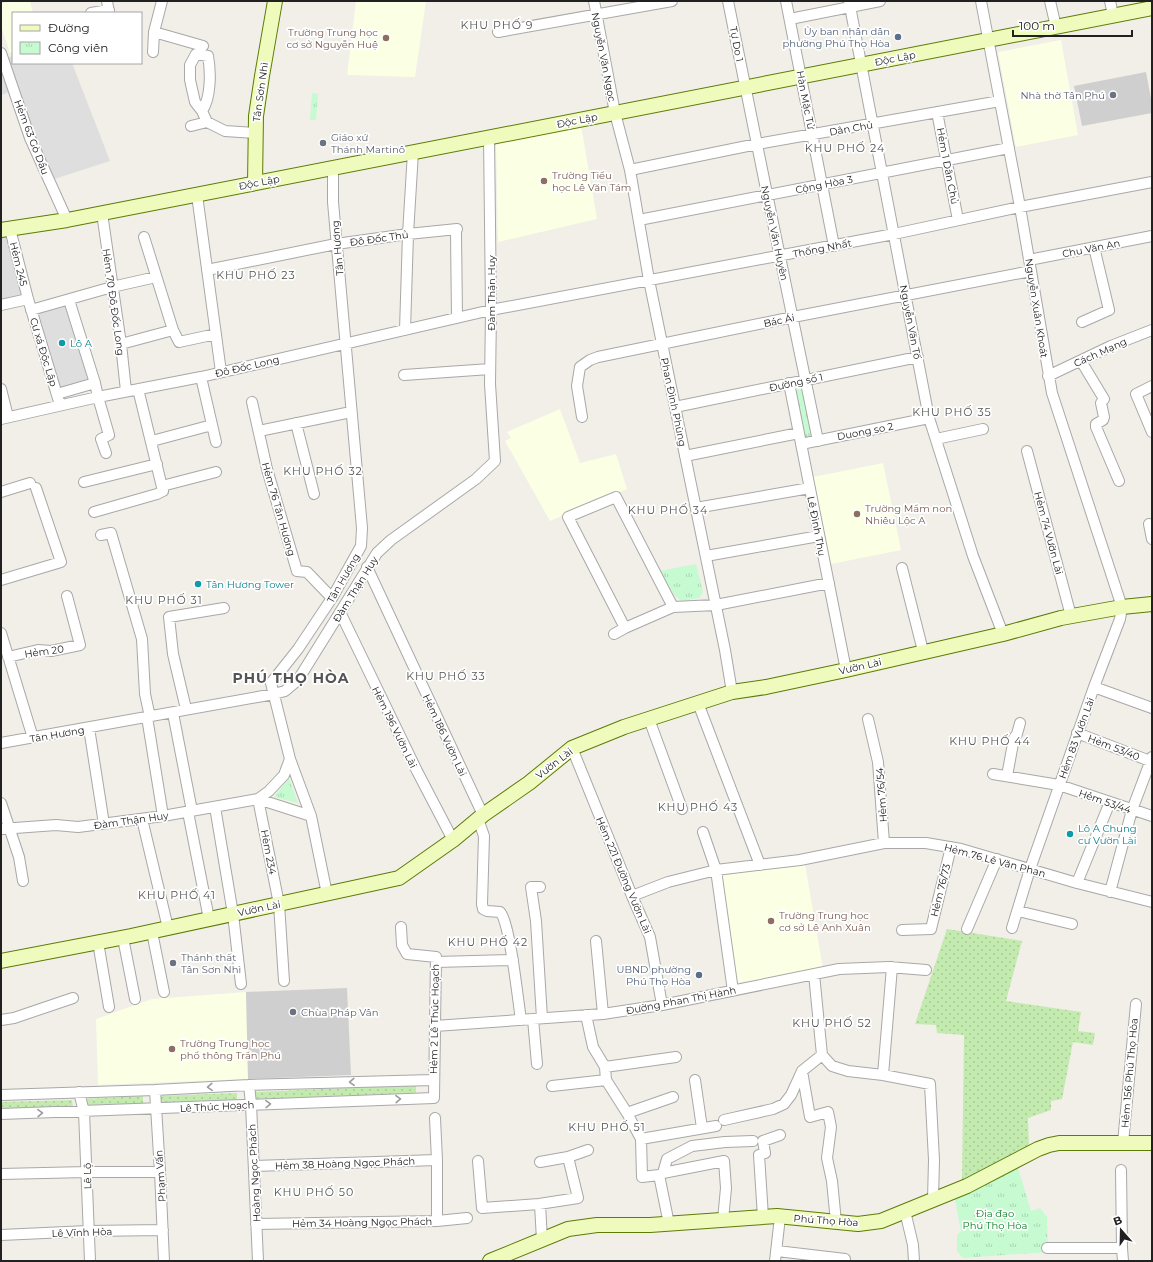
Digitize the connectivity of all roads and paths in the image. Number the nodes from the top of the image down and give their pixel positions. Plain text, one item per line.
1 (162, 1) edge
2 (275, 1) edge
3 (594, 1) edge
4 (672, 1) edge
5 (728, 1) edge
6 (786, 1) edge
7 (880, 1) edge
8 (980, 1) edge
9 (1050, 1) edge
10 (1110, 1) edge
11 (849, 4) edge
12 (108, 8) edge
13 (1152, 8) edge
14 (95, 12) edge
15 (596, 14) junction
16 (1113, 15) junction
17 (790, 19) junction
18 (1056, 27) junction
19 (154, 32) junction
20 (498, 32) dead end
21 (988, 40) junction
22 (203, 46) dead end
23 (1, 52) edge
24 (153, 52) dead end
25 (861, 65) junction
26 (801, 76) junction
27 (745, 87) junction
28 (1000, 101) junction
29 (202, 111) junction
30 (937, 112) junction
31 (615, 113) junction
32 (207, 122) junction
33 (873, 124) junction
34 (191, 126) dead end
35 (255, 132) junction
36 (813, 135) junction
37 (489, 137) junction
38 (757, 144) junction
39 (1009, 148) junction
40 (413, 152) junction
41 (947, 159) junction
42 (333, 168) junction
43 (630, 170) junction
44 (882, 172) junction
45 (1152, 182) edge
46 (255, 183) junction
47 (822, 184) junction
48 (196, 195) junction
49 (767, 196) junction
50 (1020, 207) junction
51 (102, 213) junction
52 (67, 220) junction
53 (639, 220) junction
54 (958, 220) junction
55 (6, 230) edge
56 (408, 234) junction
57 (894, 234) junction
58 (1152, 236) edge
59 (144, 237) dead end
60 (336, 244) junction
61 (834, 246) junction
62 (1094, 247) junction
63 (779, 256) junction
64 (1029, 260) junction
65 (207, 270) junction
66 (1031, 271) junction
67 (156, 277) junction
68 (649, 280) junction
69 (112, 287) junction
70 (906, 296) junction
71 (28, 299) junction
72 (69, 300) junction
73 (1, 304) edge
74 (31, 310) junction
75 (491, 310) junction
76 (793, 317) junction
77 (457, 318) junction
78 (1082, 322) dead end
79 (173, 330) junction
80 (405, 330) junction
81 (1152, 330) edge
82 (216, 334) junction
83 (121, 344) junction
84 (346, 344) junction
85 (662, 345) junction
86 (918, 357) junction
87 (1081, 361) junction
88 (490, 369) junction
89 (221, 372) junction
90 (404, 375) dead end
91 (1048, 376) junction
92 (201, 377) junction
93 (806, 379) junction
94 (95, 383) junction
95 (789, 383) junction
96 (1152, 386) edge
97 (1, 389) edge
98 (138, 389) junction
99 (126, 391) junction
100 (56, 394) junction
101 (98, 397) junction
102 (252, 402) dead end
103 (60, 406) junction
104 (674, 407) junction
105 (351, 412) junction
106 (582, 417) dead end
107 (4, 418) edge
108 (929, 418) junction
109 (296, 424) junction
110 (212, 425) junction
111 (983, 429) dead end
112 (259, 431) junction
113 (1152, 432) edge
114 (799, 433) junction
115 (936, 439) junction
116 (152, 441) junction
117 (818, 441) junction
118 (216, 442) dead end
119 (801, 444) junction
120 (1027, 450) dead end
121 (106, 453) dead end
122 (685, 456) junction
123 (157, 464) junction
124 (216, 472) dead end
125 (1119, 481) dead end
126 (84, 482) dead end
127 (162, 486) junction
128 (810, 488) junction
129 (1, 492) edge
130 (314, 494) dead end
131 (696, 508) junction
132 (94, 512) dead end
133 (1149, 524) dead end
134 (101, 535) dead end
135 (819, 536) junction
136 (1152, 539) edge
137 (361, 546) junction
138 (377, 553) junction
139 (706, 556) junction
140 (367, 567) junction
141 (902, 568) dead end
142 (1, 580) edge
143 (829, 582) junction
144 (67, 596) dead end
145 (332, 598) junction
146 (1152, 604) edge
147 (716, 605) junction
148 (673, 607) junction
149 (1122, 607) junction
150 (224, 608) dead end
151 (340, 612) junction
152 (1071, 616) junction
153 (625, 628) junction
154 (1, 633) edge
155 (614, 634) dead end
156 (1004, 634) junction
157 (923, 652) junction
158 (8, 656) junction
159 (846, 670) junction
160 (1094, 687) junction
161 (732, 692) junction
162 (274, 694) junction
163 (698, 703) junction
164 (1152, 708) edge
165 (186, 709) junction
166 (173, 713) junction
167 (148, 717) junction
168 (649, 719) junction
169 (868, 719) dead end
170 (1020, 723) dead end
171 (89, 728) junction
172 (1077, 733) junction
173 (33, 738) junction
174 (1, 743) edge
175 (572, 748) junction
176 (1151, 759) edge
177 (290, 760) junction
178 (993, 774) dead end
179 (1007, 776) junction
180 (1059, 785) junction
181 (258, 799) junction
182 (1, 802) edge
183 (1110, 802) junction
184 (215, 807) junction
185 (682, 810) dead end
186 (1132, 810) junction
187 (190, 811) junction
188 (163, 816) junction
189 (311, 816) junction
190 (1152, 816) edge
191 (481, 817) junction
192 (142, 819) junction
193 (104, 824) junction
194 (5, 829) edge
195 (703, 832) dead end
196 (452, 840) junction
197 (884, 843) junction
198 (951, 847) junction
199 (997, 859) junction
200 (760, 865) junction
201 (1030, 869) junction
202 (716, 870) junction
203 (23, 881) dead end
204 (1077, 884) junction
205 (540, 887) dead end
206 (1110, 892) junction
207 (327, 894) junction
208 (632, 896) junction
209 (1152, 902) edge
210 (279, 904) junction
211 (1018, 911) junction
212 (233, 914) junction
213 (209, 919) junction
214 (1072, 924) dead end
215 (401, 927) dead end
216 (168, 928) junction
217 (1012, 928) dead end
218 (967, 929) dead end
219 (902, 930) dead end
220 (152, 932) junction
221 (123, 938) junction
222 (596, 941) dead end
223 (98, 942) junction
224 (513, 960) junction
225 (1, 961) edge
226 (436, 962) junction
227 (892, 967) junction
228 (926, 970) dead end
229 (814, 974) junction
230 (284, 981) dead end
231 (242, 984) dead end
232 (733, 991) junction
233 (164, 992) dead end
234 (73, 998) dead end
235 (135, 999) dead end
236 (1136, 1004) dead end
237 (662, 1005) junction
238 (109, 1006) dead end
239 (604, 1014) junction
240 (586, 1015) junction
241 (537, 1019) junction
242 (1, 1020) edge
243 (521, 1020) junction
244 (434, 1026) junction
245 (822, 1055) junction
246 (676, 1057) dead end
247 (537, 1064) dead end
248 (605, 1067) junction
249 (802, 1071) junction
250 (883, 1075) junction
251 (606, 1080) junction
252 (695, 1080) dead end
253 (249, 1085) junction
254 (552, 1086) dead end
255 (433, 1089) junction
256 (155, 1090) junction
257 (79, 1092) junction
258 (1, 1095) edge
259 (673, 1097) dead end
260 (251, 1104) junction
261 (156, 1109) junction
262 (84, 1112) junction
263 (627, 1113) junction
264 (1, 1114) edge
265 (435, 1118) dead end
266 (702, 1128) junction
267 (780, 1135) dead end
268 (641, 1139) junction
269 (753, 1141) dead end
270 (1123, 1143) junction
271 (1152, 1143) edge
272 (588, 1150) dead end
273 (568, 1157) junction
274 (437, 1160) junction
275 (478, 1161) dead end
276 (540, 1162) dead end
277 (254, 1166) junction
278 (1121, 1170) dead end
279 (87, 1172) junction
280 (160, 1172) junction
281 (1, 1174) edge
282 (661, 1174) junction
283 (933, 1200) junction
284 (540, 1204) junction
285 (905, 1212) junction
286 (763, 1217) junction
287 (780, 1217) junction
288 (467, 1218) dead end
289 (723, 1220) junction
290 (437, 1221) junction
291 (836, 1222) junction
292 (256, 1224) junction
293 (669, 1224) junction
294 (164, 1230) junction
295 (88, 1231) junction
296 (1, 1235) edge
297 (542, 1240) junction
298 (1047, 1248) dead end
299 (1122, 1248) junction
300 (776, 1256) edge
301 (846, 1259) dead end
302 (90, 1261) edge
303 (164, 1261) edge
304 (258, 1261) edge
305 (490, 1261) edge
306 (914, 1261) edge
307 (1123, 1261) edge

1 - 19 street
2 - 35 street, Tân Sơn Nhì
3 - 15 street, Nguyễn Văn Ngọc
4 - 15 street
5 - 27 street, Tự Do 1
6 - 17 street, Hàn Mặc Tử
7 - 11 street
8 - 21 street, Nguyễn Xuân Khoát
9 - 18 street
10 - 16 street
11 - 17 street
11 - 25 street, Nguyễn Văn Tố
12 - 14 street
13 - 16 street, Độc Lập
15 - 20 street
15 - 31 street, Nguyễn Văn Ngọc
16 - 18 street, Độc Lập
17 - 26 street, Hàn Mặc Tử
18 - 21 street, Độc Lập
19 - 22 street
19 - 24 street
21 - 25 street, Độc Lập
21 - 28 street, Nguyễn Xuân Khoát
23 - 52 street, Hẻm 63 Gò Dầu
25 - 26 street, Độc Lập
25 - 33 street, Nguyễn Văn Tố
26 - 27 street, Độc Lập
26 - 36 street, Hàn Mặc Tử
27 - 31 street, Độc Lập
27 - 38 street, Nguyễn Văn Huyên
28 - 30 street, Dân Chủ
28 - 39 street, Nguyễn Xuân Khoát
29 - 29 street
29 - 32 street
30 - 33 street, Dân Chủ
30 - 41 street, Hẻm 1 Dân Chủ
31 - 37 street, Độc Lập
31 - 43 street, Phan Đình Phùng
32 - 34 street
32 - 35 street
33 - 36 street, Dân Chủ
33 - 44 street, Nguyễn Văn Tố
35 - 46 street, Tân Sơn Nhì
36 - 38 street, Dân Chủ
36 - 47 street, Hàn Mặc Tử
37 - 40 street, Độc Lập
37 - 75 street, Đàm Thận Huy
38 - 43 street, Dân Chủ
38 - 49 street, Nguyễn Văn Huyên
39 - 41 street, Cộng Hòa 3
39 - 50 street, Nguyễn Xuân Khoát
40 - 42 street, Độc Lập
40 - 56 street
41 - 44 street, Cộng Hòa 3
41 - 54 street, Hẻm 1 Dân Chủ
42 - 46 street, Độc Lập
42 - 60 street, Tân Hương
43 - 53 street, Phan Đình Phùng
44 - 47 street, Cộng Hòa 3
44 - 57 street, Nguyễn Văn Tố
45 - 50 street, Thống Nhất
46 - 48 street, Độc Lập
47 - 49 street, Cộng Hòa 3
47 - 61 street, Hàn Mặc Tử
48 - 51 street, Độc Lập
48 - 65 street
49 - 53 street, Cộng Hòa 3
49 - 63 street, Nguyễn Văn Huyên
50 - 54 street, Thống Nhất
50 - 64 street, Nguyễn Xuân Khoát
51 - 52 street, Độc Lập
51 - 69 street, Hẻm 70 Đô Đốc Long
52 - 55 street, Độc Lập
53 - 68 street, Phan Đình Phùng
54 - 57 street, Thống Nhất
55 - 71 street, Hẻm 245
56 - 60 street, Đô Đốc Thủ
56 - 77 street, Đô Đốc Thủ
56 - 80 street
57 - 61 street, Thống Nhất
57 - 70 street, Nguyễn Văn Tố
58 - 62 street, Chu Văn An
59 - 67 street
60 - 65 street, Đô Đốc Thủ
60 - 84 street, Tân Hương
61 - 63 street, Thống Nhất
62 - 64 street, Chu Văn An
62 - 78 street
63 - 68 street, Thống Nhất
63 - 76 street, Nguyễn Văn Huyên
64 - 66 street, Nguyễn Xuân Khoát
65 - 82 street
66 - 70 street, Bác Ái
66 - 91 street, Nguyễn Xuân Khoát
67 - 69 street
67 - 79 street
68 - 75 street, Thống Nhất
68 - 85 street, Phan Đình Phùng
69 - 72 street
69 - 83 street, Hẻm 70 Đô Đốc Long
70 - 76 street, Bác Ái
70 - 86 street, Nguyễn Văn Tố
71 - 73 street
71 - 74 street, Cư xá Độc Lập
72 - 74 street
72 - 94 street
74 - 100 street, Cư xá Độc Lập
75 - 77 street, Đô Đốc Long
75 - 88 street, Đàm Thận Huy
76 - 85 street, Bác Ái
76 - 93 street, Nguyễn Văn Huyên
77 - 80 street, Đô Đốc Long
79 - 82 street
79 - 83 street
80 - 84 street, Đô Đốc Long
81 - 87 street, Cách Mạng
82 - 89 street
83 - 99 street, Hẻm 70 Đô Đốc Long
84 - 89 street, Đô Đốc Long
84 - 105 street, Tân Hương
85 - 104 street, Phan Đình Phùng
85 - 106 street, Bác Ái
86 - 93 street, Đường số 1
86 - 108 street, Nguyễn Văn Tố
87 - 91 street, Cách Mạng
87 - 125 street
88 - 90 street
88 - 138 street, Đàm Thận Huy
89 - 92 street, Đô Đốc Long
91 - 149 street, Nguyễn Xuân Khoát
92 - 98 street, Đô Đốc Long
92 - 110 street
93 - 95 street, Đường số 1
93 - 117 street, Nguyễn Văn Huyên
94 - 100 street
94 - 101 street
95 - 104 street, Đường số 1
95 - 114 street, Lê Đình Thụ
96 - 113 street
97 - 107 street
98 - 99 street, Đô Đốc Long
98 - 116 street
99 - 101 street, Đô Đốc Long
100 - 103 street, Cư xá Độc Lập
101 - 103 street, Đô Đốc Long
101 - 121 street
102 - 112 street, Hẻm 76 Tân Hương
103 - 107 street, Đô Đốc Long
104 - 122 street, Phan Đình Phùng
105 - 109 street
105 - 137 street, Tân Hương
108 - 115 street, Nguyễn Văn Tố
108 - 117 street, Duong so 2
109 - 112 street
109 - 130 street
110 - 116 street
110 - 118 street
111 - 115 street
112 - 145 street, Hẻm 76 Tân Hương
114 - 119 street, Lê Đình Thụ
114 - 122 street
115 - 156 street, Nguyễn Văn Tố
116 - 123 street
117 - 119 street, Duong so 2
119 - 128 street, Lê Đình Thụ
120 - 152 street, Hẻm 74 Vườn Lài
122 - 131 street, Phan Đình Phùng
123 - 126 street
123 - 127 street
124 - 127 street
127 - 132 street
128 - 131 street
128 - 135 street, Lê Đình Thụ
129 - 142 street
131 - 139 street, Phan Đình Phùng
133 - 136 street
134 - 167 street
135 - 139 street
135 - 143 street, Lê Đình Thụ
137 - 138 street
137 - 145 street, Tân Hương
138 - 140 street, Đàm Thận Huy
139 - 147 street, Phan Đình Phùng
140 - 151 street, Đàm Thận Huy
140 - 191 street, Hẻm 186 Vườn Lài
141 - 157 street
143 - 147 street
143 - 159 street, Lê Đình Thụ
144 - 158 street, Hẻm 20
145 - 162 street, Tân Hương
146 - 149 street, Vườn Lài
147 - 148 street
147 - 161 street, Phan Đình Phùng
148 - 153 street
148 - 153 street
149 - 152 street, Vườn Lài
149 - 160 street, Hẻm 83 Vườn Lài
150 - 165 street
151 - 162 street, Đàm Thận Huy
151 - 196 street, Hẻm 196 Vườn Lài
152 - 156 street, Vườn Lài
153 - 155 street
154 - 158 street
156 - 157 street, Vườn Lài
157 - 159 street, Vườn Lài
158 - 173 street
159 - 161 street, Vườn Lài
160 - 164 street
160 - 172 street, Hẻm 83 Vườn Lài
161 - 163 street, Vườn Lài
162 - 165 street, Tân Hương
162 - 177 street
163 - 168 street, Vườn Lài
163 - 200 street
165 - 166 street, Tân Hương
166 - 167 street, Tân Hương
166 - 187 street
167 - 171 street, Tân Hương
167 - 188 street
168 - 175 street, Vườn Lài
168 - 185 street
169 - 197 street, Hẻm 76/54
170 - 179 street
171 - 173 street, Tân Hương
171 - 193 street
172 - 176 street, Hẻm 53/40
172 - 180 street, Hẻm 83 Vườn Lài
173 - 174 street, Tân Hương
175 - 191 street, Vườn Lài
175 - 208 street, Hẻm 221 Đường Vườn Lài
176 - 186 street
177 - 181 street, Đàm Thận Huy
177 - 189 street
178 - 179 street, Hẻm 53/44
179 - 180 street, Hẻm 53/44
180 - 183 street, Hẻm 53/44
180 - 201 street, Hẻm 83 Vườn Lài
181 - 184 street, Đàm Thận Huy
181 - 189 street
181 - 210 street, Hèm 234
182 - 194 street
183 - 186 street, Hẻm 53/44
183 - 204 street
184 - 187 street, Đàm Thận Huy
184 - 212 street
186 - 190 street, Hẻm 53/44
186 - 206 street
187 - 188 street, Đàm Thận Huy
187 - 213 street
188 - 192 street, Đàm Thận Huy
189 - 207 street
191 - 196 street, Vườn Lài
191 - 224 street, Hẻm 186 Vườn Lài
192 - 193 street, Đàm Thận Huy
192 - 216 street
193 - 194 street, Đàm Thận Huy
194 - 203 street
195 - 202 street
196 - 207 street, Vườn Lài
197 - 198 street, Hẻm 76 Lê Văn Phan
197 - 200 street, Hẻm 76 Lê Văn Phan
198 - 199 street, Hẻm 76 Lê Văn Phan
198 - 219 street, Hẻm 76/73
199 - 201 street, Hẻm 76 Lê Văn Phan
199 - 218 street
200 - 202 street, Hẻm 76 Lê Văn Phan
201 - 204 street, Hẻm 76 Lê Văn Phan
201 - 211 street, Hẻm 83 Vườn Lài
202 - 208 street, Hẻm 76 Lê Văn Phan
202 - 232 street
204 - 206 street, Hẻm 76 Lê Văn Phan
205 - 241 street
206 - 209 street, Hẻm 76 Lê Văn Phan
207 - 210 street, Vườn Lài
208 - 237 street, Hẻm 221 Đường Vườn Lài
210 - 212 street, Vườn Lài
210 - 230 street, Hèm 234
211 - 214 street
211 - 217 street, Hẻm 83 Vườn Lài
212 - 213 street, Vườn Lài
212 - 231 street
213 - 216 street, Vườn Lài
215 - 226 street, Hẻm 2 Lê Thúc Hoạch
216 - 220 street, Vườn Lài
220 - 221 street, Vườn Lài
220 - 233 street
221 - 223 street, Vườn Lài
221 - 235 street
222 - 239 street
223 - 225 street, Vườn Lài
223 - 238 street
224 - 226 street
224 - 243 street
226 - 244 street, Hẻm 2 Lê Thúc Hoạch
227 - 228 street, Đường Phan Thị Hành
227 - 229 street, Đường Phan Thị Hành
227 - 250 street
229 - 232 street, Đường Phan Thị Hành
229 - 245 street
232 - 237 street, Đường Phan Thị Hành
234 - 242 street
236 - 270 street, Hẻm 156 Phú Thọ Hòa
237 - 239 street, Đường Phan Thị Hành
239 - 240 street, Đường Phan Thị Hành
240 - 241 street, Đường Phan Thị Hành
240 - 248 street
241 - 243 street, Đường Phan Thị Hành
241 - 247 street
243 - 244 street, Đường Phan Thị Hành
244 - 255 street, Hẻm 2 Lê Thúc Hoạch
245 - 249 street
245 - 250 street
246 - 248 street
248 - 251 street
249 - 266 street
249 - 291 street
250 - 283 street
251 - 254 street
251 - 263 street
252 - 266 street
255 -> 253 street, Lê Thúc Hoạch
253 -> 256 street, Lê Thúc Hoạch
253 - 260 street, Hoàng Ngọc Phách
260 -> 255 street, Lê Thúc Hoạch
256 - 257 street, Lê Thúc Hoạch
256 - 261 street, Phạm Vấn
257 - 258 street, Lê Thúc Hoạch
257 - 262 street, Lê Lộ
259 - 263 street
260 - 261 street, Lê Thúc Hoạch
260 - 277 street, Hoàng Ngọc Phách
261 - 262 street, Lê Thúc Hoạch
261 - 280 street, Phạm Vấn
264 -> 262 street, Lê Thúc Hoạch
262 - 279 street, Lê Lộ
263 - 268 street
265 - 274 street
266 - 268 street
267 - 286 street
268 - 282 street
269 - 282 street
270 - 271 street, Phú Thọ Hòa
270 - 283 street, Phú Thọ Hòa
272 - 273 street
273 - 276 street
273 - 284 street
274 - 277 street, Hẻm 38 Hoàng Ngọc Phách
274 - 290 street
275 - 284 street
277 - 292 street, Hoàng Ngọc Phách
278 - 299 street
279 - 280 street
279 - 281 street
279 - 295 street, Lê Lộ
280 - 294 street, Phạm Vấn
282 - 289 street
282 - 293 street
283 - 285 street, Phú Thọ Hòa
284 - 297 street
285 - 291 street, Phú Thọ Hòa
285 - 306 street
286 - 287 street, Phú Thọ Hòa
286 - 289 street, Phú Thọ Hòa
287 - 291 street, Phú Thọ Hòa
287 - 300 street
288 - 290 street, Hẻm 34 Hoàng Ngọc Phách
289 - 293 street, Phú Thọ Hòa
290 - 292 street, Hẻm 34 Hoàng Ngọc Phách
292 - 304 street, Hoàng Ngọc Phách
293 - 297 street, Phú Thọ Hòa
294 - 295 street, Lê Vĩnh Hòa
294 - 303 street, Phạm Vấn
295 - 296 street, Lê Vĩnh Hòa
295 - 302 street, Lê Lộ
297 - 305 street, Phú Thọ Hòa
298 - 299 street
299 - 307 street
300 - 301 street

